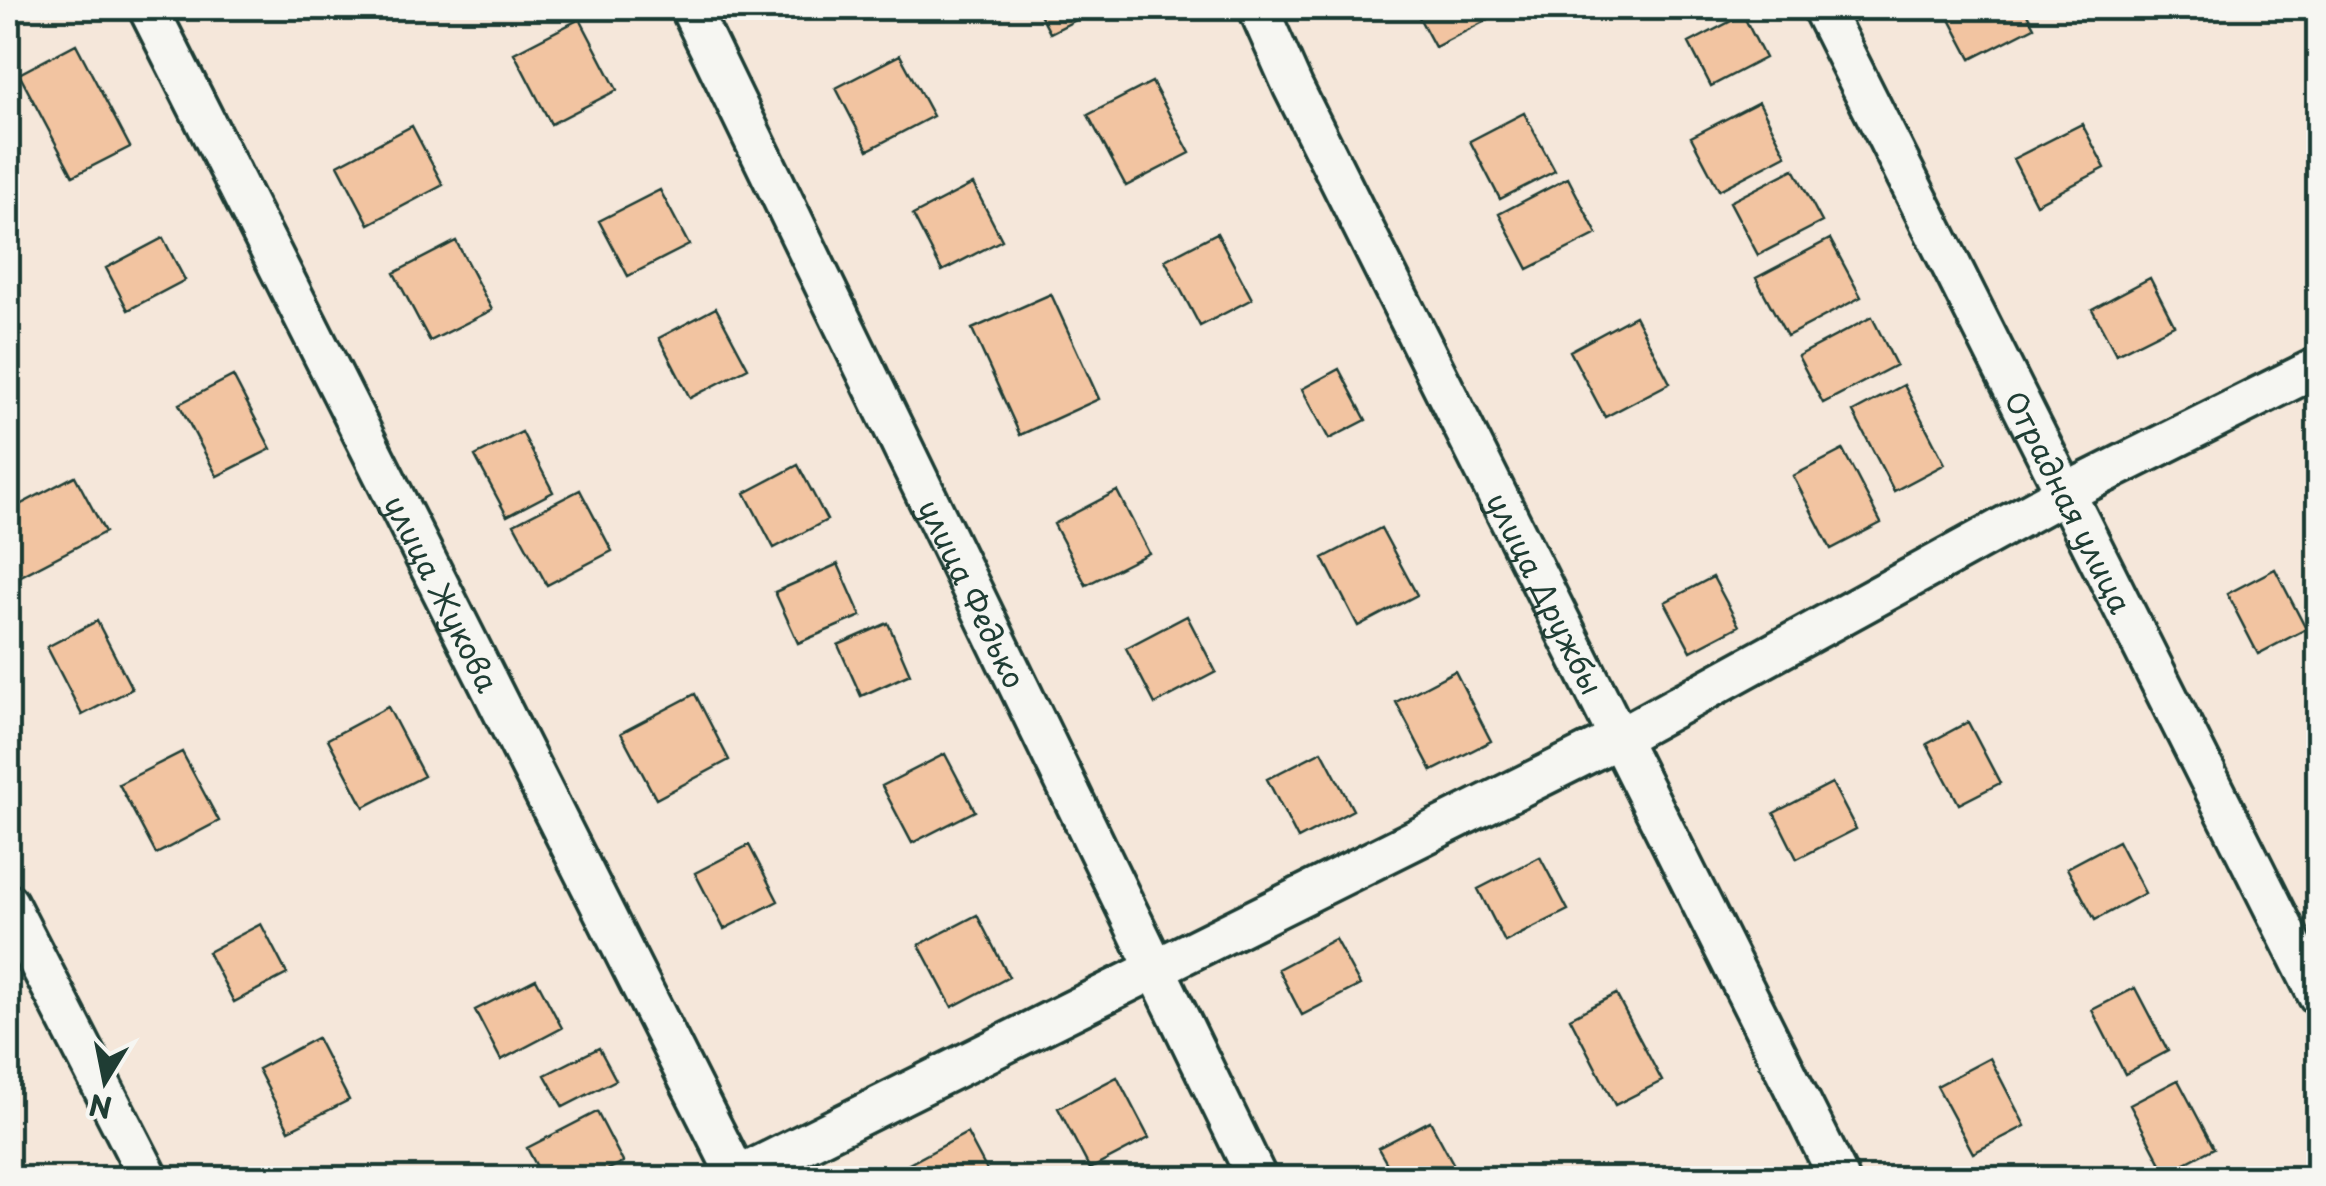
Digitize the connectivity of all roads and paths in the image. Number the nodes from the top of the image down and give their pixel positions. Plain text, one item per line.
1 (148, 8) edge
2 (690, 8) edge
3 (1258, 8) edge
4 (1822, 8) edge
5 (2318, 367) edge
6 (2067, 492) junction
7 (1617, 740) junction
8 (8, 903) edge
9 (1156, 970) junction
10 (2318, 996) edge
11 (149, 1178) edge
12 (737, 1178) edge
13 (1257, 1178) edge
14 (1840, 1178) edge

1 - 12 street, улица Жукова
2 - 9 street, улица Федько
3 - 7 street, улица Дружбы
4 - 6 street, Отрадная улица
5 - 6 street
6 - 7 street
6 - 10 street, Отрадная улица
7 - 9 street
7 - 14 street, улица Дружбы
8 - 11 street
9 - 12 street
9 - 13 street, улица Федько

